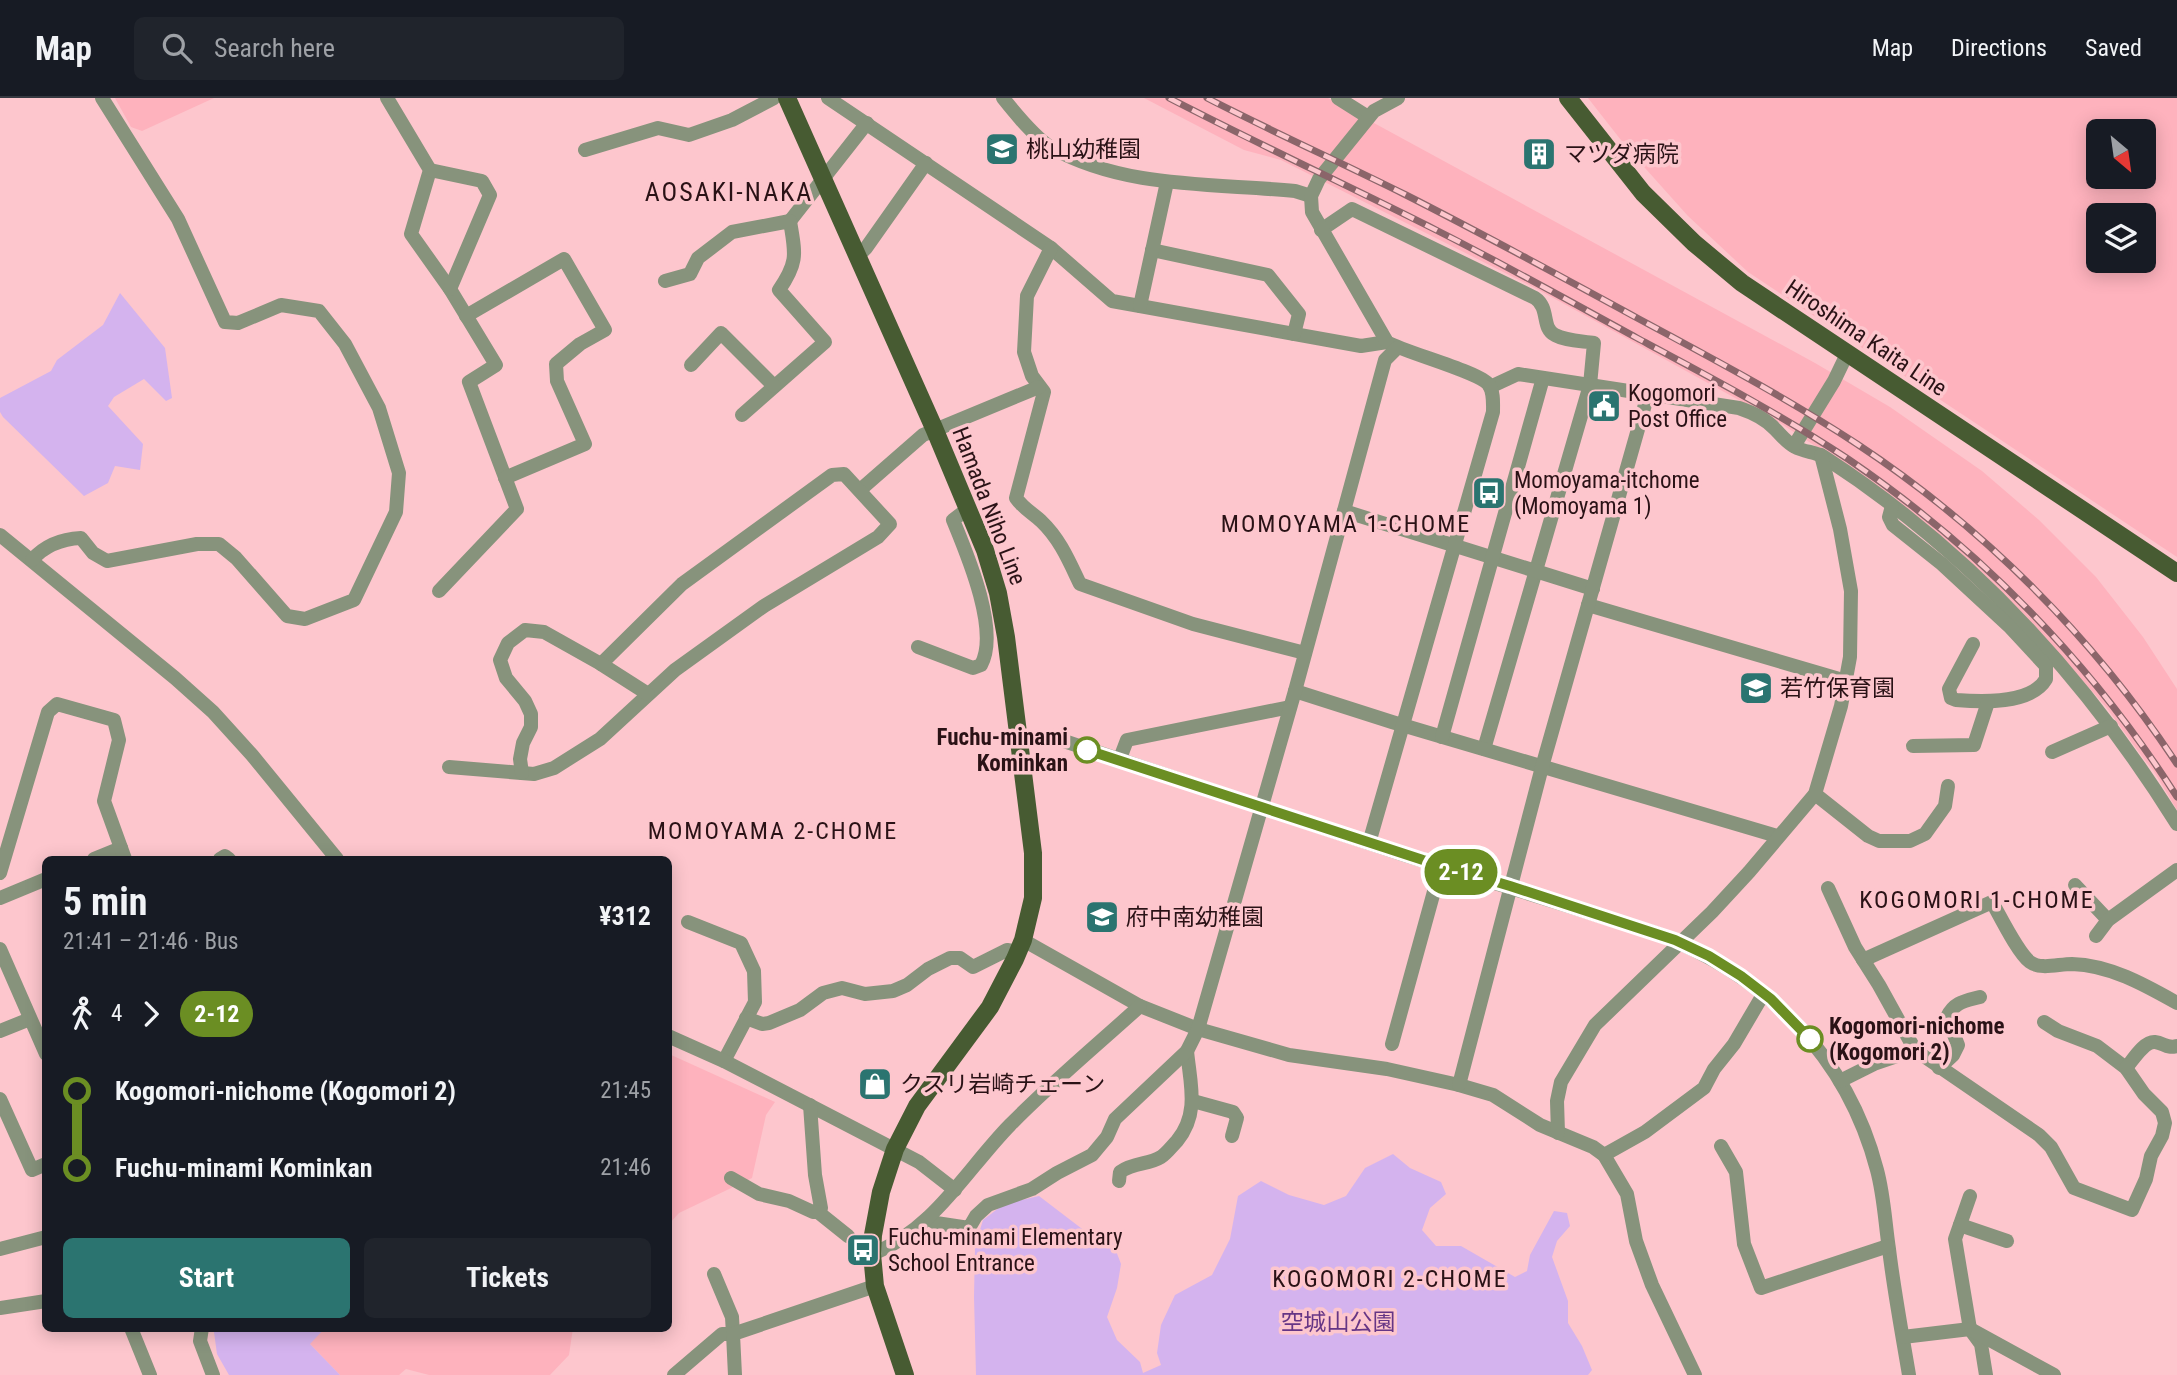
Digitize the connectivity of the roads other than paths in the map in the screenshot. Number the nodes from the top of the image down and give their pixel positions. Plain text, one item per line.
1 (102, 98) edge
2 (387, 98) edge
3 (774, 98) edge
4 (787, 98) edge
5 (828, 98) edge
6 (1003, 98) edge
7 (1338, 98) edge
8 (1568, 98) edge
9 (1390, 100) edge
10 (1368, 117) junction
11 (867, 124) junction
12 (585, 150) dead end
13 (926, 163) junction
14 (430, 170) junction
15 (822, 178) junction
16 (1167, 182) junction
17 (1311, 196) junction
18 (790, 221) junction
19 (1321, 230) junction
20 (1051, 248) junction
21 (1152, 250) junction
22 (858, 257) junction
23 (665, 281) dead end
24 (450, 289) junction
25 (1140, 306) junction
26 (466, 316) junction
27 (1294, 334) junction
28 (1392, 345) junction
29 (1847, 354) junction
30 (691, 365) dead end
31 (1543, 378) junction
32 (1590, 385) junction
33 (774, 386) junction
34 (1039, 387) junction
35 (1490, 387) junction
36 (1648, 394) junction
37 (743, 415) dead end
38 (934, 428) junction
39 (1794, 446) junction
40 (1821, 455) junction
41 (505, 478) junction
42 (860, 490) junction
43 (1892, 506) junction
44 (969, 508) junction
45 (1344, 511) junction
46 (0, 535) edge
47 (1454, 545) junction
48 (1492, 557) junction
49 (32, 559) junction
50 (1536, 572) junction
51 (2177, 573) edge
52 (1593, 589) junction
53 (439, 591) dead end
54 (1588, 606) junction
55 (1973, 644) dead end
56 (918, 647) dead end
57 (1305, 653) junction
58 (601, 664) junction
59 (1846, 681) junction
60 (1295, 691) junction
61 (648, 694) junction
62 (1988, 702) junction
63 (1290, 707) junction
64 (1403, 725) junction
65 (2111, 726) junction
66 (1442, 737) junction
67 (1020, 740) junction
68 (1913, 746) dead end
69 (1484, 749) junction
70 (2052, 752) dead end
71 (1119, 761) junction
72 (1542, 766) junction
73 (449, 767) dead end
74 (522, 773) junction
75 (1948, 786) dead end
76 (1815, 794) junction
77 (1261, 807) junction
78 (2177, 824) edge
79 (1777, 836) junction
80 (1369, 843) junction
81 (123, 854) edge
82 (335, 856) edge
83 (1441, 866) junction
84 (2177, 870) edge
85 (0, 873) edge
86 (42, 881) edge
87 (2075, 885) dead end
88 (1510, 886) junction
89 (1828, 888) dead end
90 (0, 898) edge
91 (2108, 920) junction
92 (688, 922) dead end
93 (2096, 936) dead end
94 (1681, 943) junction
95 (1021, 946) junction
96 (0, 949) edge
97 (1863, 960) junction
98 (1764, 993) junction
99 (1980, 997) dead end
100 (2177, 1003) edge
101 (1140, 1006) junction
102 (746, 1018) junction
103 (30, 1019) junction
104 (2044, 1022) dead end
105 (1198, 1029) junction
106 (0, 1031) edge
107 (672, 1038) edge
108 (1392, 1044) dead end
109 (42, 1046) edge
110 (2177, 1046) edge
111 (1915, 1050) junction
112 (1187, 1051) junction
113 (724, 1061) junction
114 (1939, 1068) junction
115 (2126, 1068) junction
116 (1840, 1081) junction
117 (1459, 1085) junction
118 (0, 1099) edge
119 (1193, 1101) junction
120 (810, 1105) junction
121 (1558, 1133) junction
122 (1232, 1136) dead end
123 (1721, 1146) dead end
124 (895, 1149) junction
125 (1604, 1155) junction
126 (42, 1166) edge
127 (731, 1178) dead end
128 (1119, 1181) dead end
129 (955, 1190) junction
130 (1970, 1196) dead end
131 (818, 1212) junction
132 (929, 1218) junction
133 (1960, 1225) junction
134 (848, 1236) dead end
135 (42, 1238) edge
136 (2007, 1241) dead end
137 (1888, 1246) junction
138 (0, 1250) edge
139 (872, 1254) junction
140 (714, 1274) dead end
141 (875, 1286) junction
142 (42, 1302) edge
143 (0, 1308) edge
144 (1970, 1329) junction
145 (133, 1332) edge
146 (201, 1332) edge
147 (733, 1334) junction
148 (1903, 1337) junction
149 (150, 1375) edge
150 (213, 1375) edge
151 (674, 1375) edge
152 (735, 1375) edge
153 (905, 1375) edge
154 (1695, 1375) edge
155 (1909, 1375) edge
156 (1986, 1375) edge
157 (2054, 1375) edge

1 - 49 street
2 - 14 street
3 - 12 street
4 - 15 main road, Hamada Niho Line
5 - 11 street
6 - 16 street
7 - 10 street
8 - 29 main road, Hiroshima Kaita Line
9 - 10 street
10 - 17 street
11 - 13 street
11 - 15 street
13 - 20 street
13 - 22 street
14 - 24 street
14 - 24 street
15 - 18 street
15 - 22 main road, Hamada Niho Line
16 - 17 street
16 - 21 street
17 - 19 street
18 - 23 street
18 - 33 street
19 - 28 street
19 - 32 street
20 - 25 street
20 - 34 street
21 - 25 street
21 - 27 street
22 - 38 main road, Hamada Niho Line
24 - 26 street
25 - 27 street
26 - 41 street
26 - 41 street
27 - 28 street
28 - 35 street
28 - 45 street
29 - 39 street
29 - 51 main road, Hiroshima Kaita Line
30 - 33 street
31 - 32 street
31 - 35 street
31 - 48 street
32 - 36 street
32 - 50 street
33 - 37 street
34 - 38 street
34 - 57 street
35 - 47 street
36 - 39 street
36 - 52 street
38 - 42 street
38 - 44 main road, Hamada Niho Line
39 - 40 street
40 - 43 street
40 - 59 street
41 - 53 street
42 - 58 street
42 - 61 street
43 - 62 street
43 - 65 street
44 - 56 street
44 - 67 main road, Hamada Niho Line
45 - 47 street
45 - 57 street
46 - 49 street
47 - 48 street
47 - 64 street
48 - 50 street
48 - 66 street
49 - 82 street
50 - 52 street
50 - 69 street
52 - 54 street
54 - 59 street
54 - 72 street
55 - 62 street
57 - 60 street
58 - 61 street
58 - 74 street
59 - 76 street
60 - 63 street
60 - 64 street
61 - 74 street
62 - 68 street
63 - 71 street
63 - 77 street
64 - 66 street
64 - 80 street
65 - 70 street
65 - 78 street
66 - 69 street
67 - 71 street
67 - 95 main road, Hamada Niho Line
69 - 72 street
71 - 77 street
72 - 79 street
72 - 88 street
73 - 74 street
75 - 76 street
76 - 79 street
77 - 80 street
77 - 105 street
79 - 94 street
80 - 83 street
81 - 85 street
83 - 88 street
83 - 108 street
84 - 91 street
86 - 90 street
87 - 91 street
88 - 94 street
88 - 117 street
89 - 97 street
91 - 93 street
92 - 102 street
94 - 98 street
94 - 121 street
95 - 101 street
95 - 102 street
95 - 124 main road, Hamada Niho Line
96 - 103 street
97 - 100 street
97 - 111 street
98 - 116 street
98 - 125 street
99 - 114 street
101 - 105 street
101 - 129 street
102 - 113 street
103 - 106 street
103 - 109 street
104 - 115 street
105 - 112 street
105 - 117 street
107 - 113 street
110 - 115 street
111 - 114 street
111 - 116 street
112 - 119 street
112 - 132 street
113 - 120 street
114 - 115 street
116 - 137 street
117 - 121 street
118 - 126 street
119 - 122 street
119 - 128 street
120 - 124 street
120 - 131 street
121 - 125 street
123 - 137 street
124 - 129 street
124 - 139 main road, Hamada Niho Line
125 - 154 street
127 - 131 street
129 - 132 street
130 - 133 street
131 - 134 street
132 - 139 street
133 - 136 street
133 - 144 street
135 - 138 street
137 - 148 street
139 - 141 main road, Hamada Niho Line
140 - 147 street
141 - 147 street
141 - 153 main road, Hamada Niho Line
142 - 143 street
144 - 148 street
144 - 156 street
144 - 157 street
145 - 149 street
146 - 150 street
147 - 151 street
147 - 152 street
148 - 155 street

